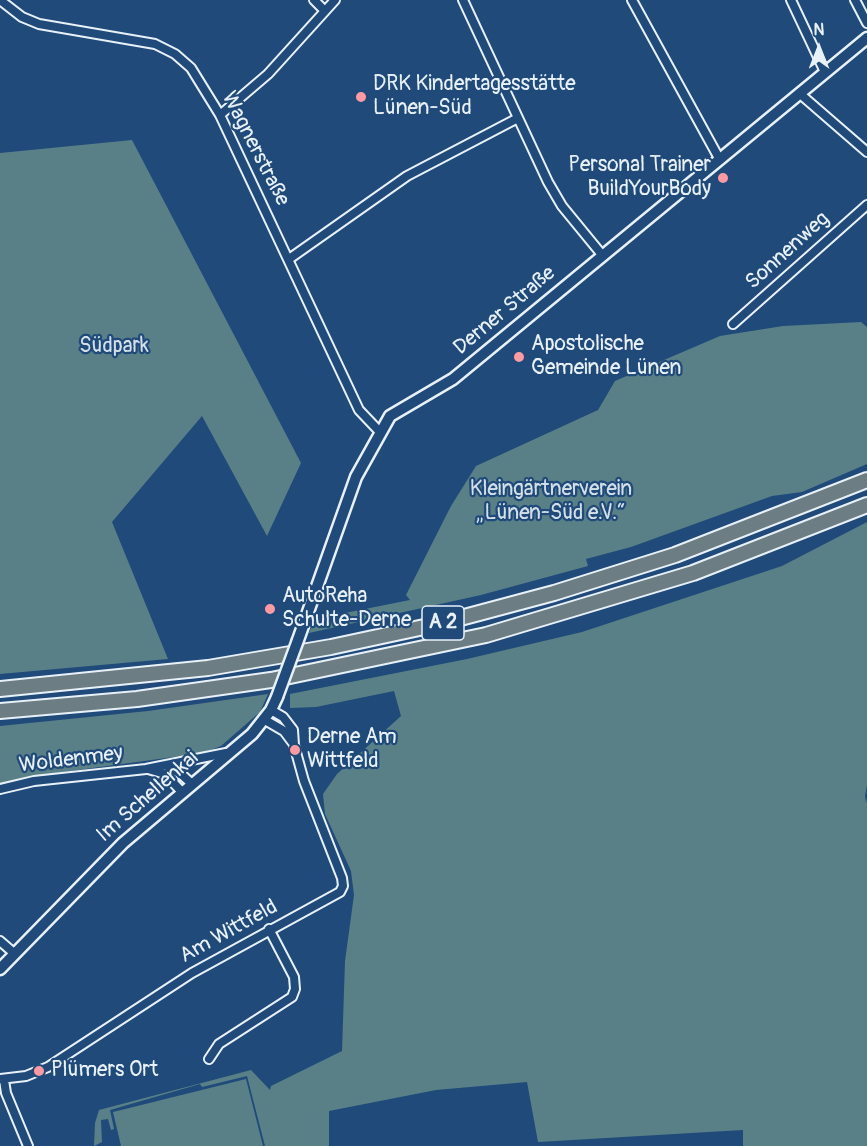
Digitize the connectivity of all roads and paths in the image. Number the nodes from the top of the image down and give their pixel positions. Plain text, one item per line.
1 (0, 0) edge
2 (314, 0) edge
3 (335, 0) edge
4 (463, 0) edge
5 (632, 0) edge
6 (791, 0) edge
7 (855, 0) edge
8 (325, 11) junction
9 (867, 22) edge
10 (867, 38) edge
11 (825, 72) junction
12 (799, 93) junction
13 (220, 115) junction
14 (518, 118) junction
15 (867, 152) edge
16 (720, 160) junction
17 (867, 206) edge
18 (603, 256) junction
19 (289, 259) junction
20 (733, 324) dead end
21 (379, 431) junction
22 (867, 480) edge
23 (867, 505) edge
24 (299, 637) joint
25 (0, 689) edge
26 (272, 710) junction
27 (0, 711) edge
28 (265, 720) junction
29 (294, 744) junction
30 (230, 752) junction
31 (163, 766) junction
32 (146, 769) junction
33 (192, 784) junction
34 (0, 789) edge
35 (182, 792) junction
36 (269, 930) junction
37 (0, 941) edge
38 (15, 954) junction
39 (0, 969) edge
40 (209, 1059) dead end
41 (2, 1079) edge
42 (28, 1146) edge

1 - 13 street, Wagnerstraße
2 - 8 street
3 - 8 street
4 - 14 street
5 - 16 street
6 - 11 street
7 - 9 street
8 - 13 street
10 - 11 street, Derner Straße
11 - 12 street, Derner Straße
12 - 15 street
12 - 16 street, Derner Straße
13 - 19 street, Wagnerstraße
14 - 18 street
14 - 19 street
16 - 18 street, Derner Straße
17 - 20 street, Sonnenweg
18 - 21 street, Derner Straße
19 - 21 street, Wagnerstraße
21 - 24 street, Derner Straße
22 - 25 highway, A 2
23 - 27 highway, A 2
24 - 26 street, Im Schellenkai, bridge
26 - 28 street, Im Schellenkai
26 - 29 street, Am Wittfeld
28 - 29 street
28 - 30 street, Im Schellenkai
29 - 36 street, Am Wittfeld
30 - 31 street, Woldenmey
30 - 33 street, Im Schellenkai
31 - 32 street, Woldenmey
31 - 33 street
32 - 34 street, Woldenmey
32 - 35 street, Woldenmey
33 - 35 street, Im Schellenkai
35 - 38 street, Im Schellenkai
36 - 40 street
36 - 41 street, Am Wittfeld
37 - 38 street
38 - 39 street, Im Schellenkai
41 - 42 street

